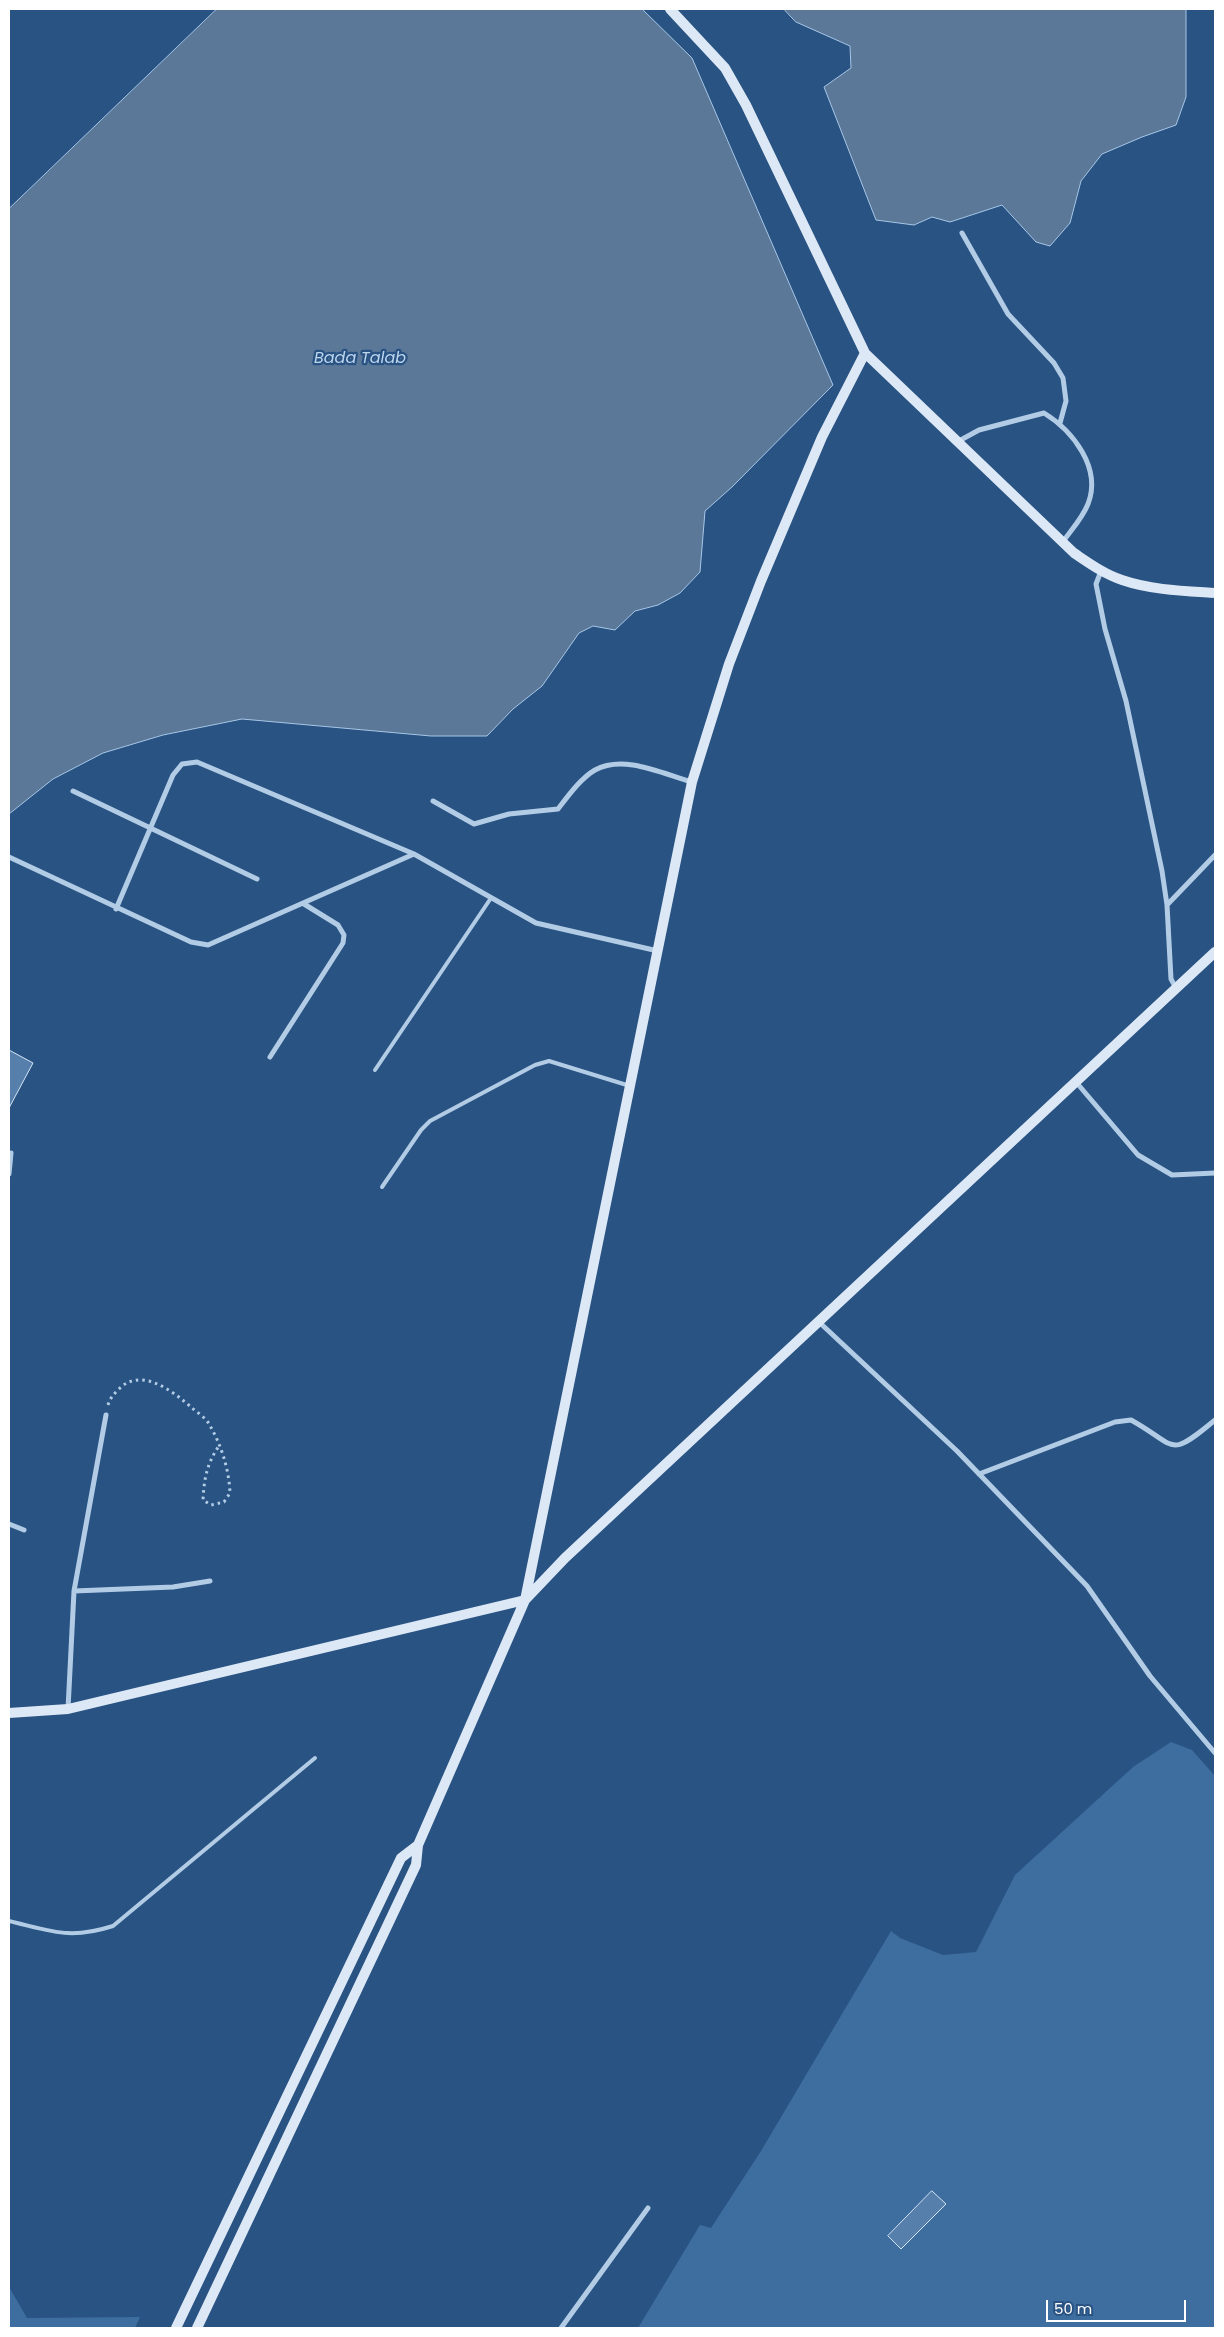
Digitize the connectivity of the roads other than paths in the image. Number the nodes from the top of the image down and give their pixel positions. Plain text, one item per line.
1 (670, 9) edge
2 (962, 233) dead end
3 (865, 352) junction
4 (1060, 423) junction
5 (956, 442) junction
6 (1062, 543) junction
7 (1101, 571) junction
8 (1215, 593) edge
9 (692, 782) junction
10 (73, 792) dead end
11 (433, 801) dead end
12 (150, 830) junction
13 (414, 854) junction
14 (1215, 855) edge
15 (9, 857) edge
16 (257, 879) dead end
17 (491, 898) junction
18 (304, 904) junction
19 (1167, 904) junction
20 (116, 909) junction
21 (658, 951) junction
22 (1215, 952) edge
23 (1176, 988) junction
24 (270, 1057) dead end
25 (375, 1070) dead end
26 (1076, 1082) junction
27 (630, 1086) junction
28 (11, 1153) dead end
29 (1215, 1173) edge
30 (9, 1174) edge
31 (382, 1187) dead end
32 (819, 1322) junction
33 (106, 1415) road end
34 (1215, 1420) edge
35 (979, 1474) junction
36 (9, 1524) edge
37 (24, 1530) dead end
38 (210, 1580) dead end
39 (74, 1591) junction
40 (525, 1600) junction
41 (68, 1709) junction
42 (9, 1713) edge
43 (1215, 1753) edge
44 (315, 1758) dead end
45 (418, 1845) junction
46 (9, 1921) edge
47 (648, 2208) dead end
48 (176, 2328) edge
49 (197, 2328) edge
50 (561, 2328) edge

1 - 3 main road
2 - 4 street
3 - 5 main road
3 - 9 main road
4 - 5 street
4 - 6 street
5 - 6 main road
6 - 7 main road
7 - 8 main road
7 - 19 street
9 - 11 street
9 - 21 main road
10 - 12 street
12 - 13 street
12 - 16 street
12 - 20 street
13 - 17 street
13 - 18 street
14 - 19 street
15 - 20 street
17 - 21 street
17 - 25 lane
18 - 20 street
18 - 24 street
19 - 23 street
21 - 27 main road
22 - 23 main road
23 - 26 main road
26 - 29 street
26 - 32 main road
27 - 31 lane
27 - 40 main road
28 - 30 street
32 - 35 street
32 - 40 main road
33 - 39 street
34 - 35 street
35 - 43 street
36 - 37 street
38 - 39 street
39 - 41 street
40 - 41 main road
40 - 45 main road
41 - 42 main road
44 - 46 lane
45 - 48 main road
45 - 49 main road
47 - 50 street

